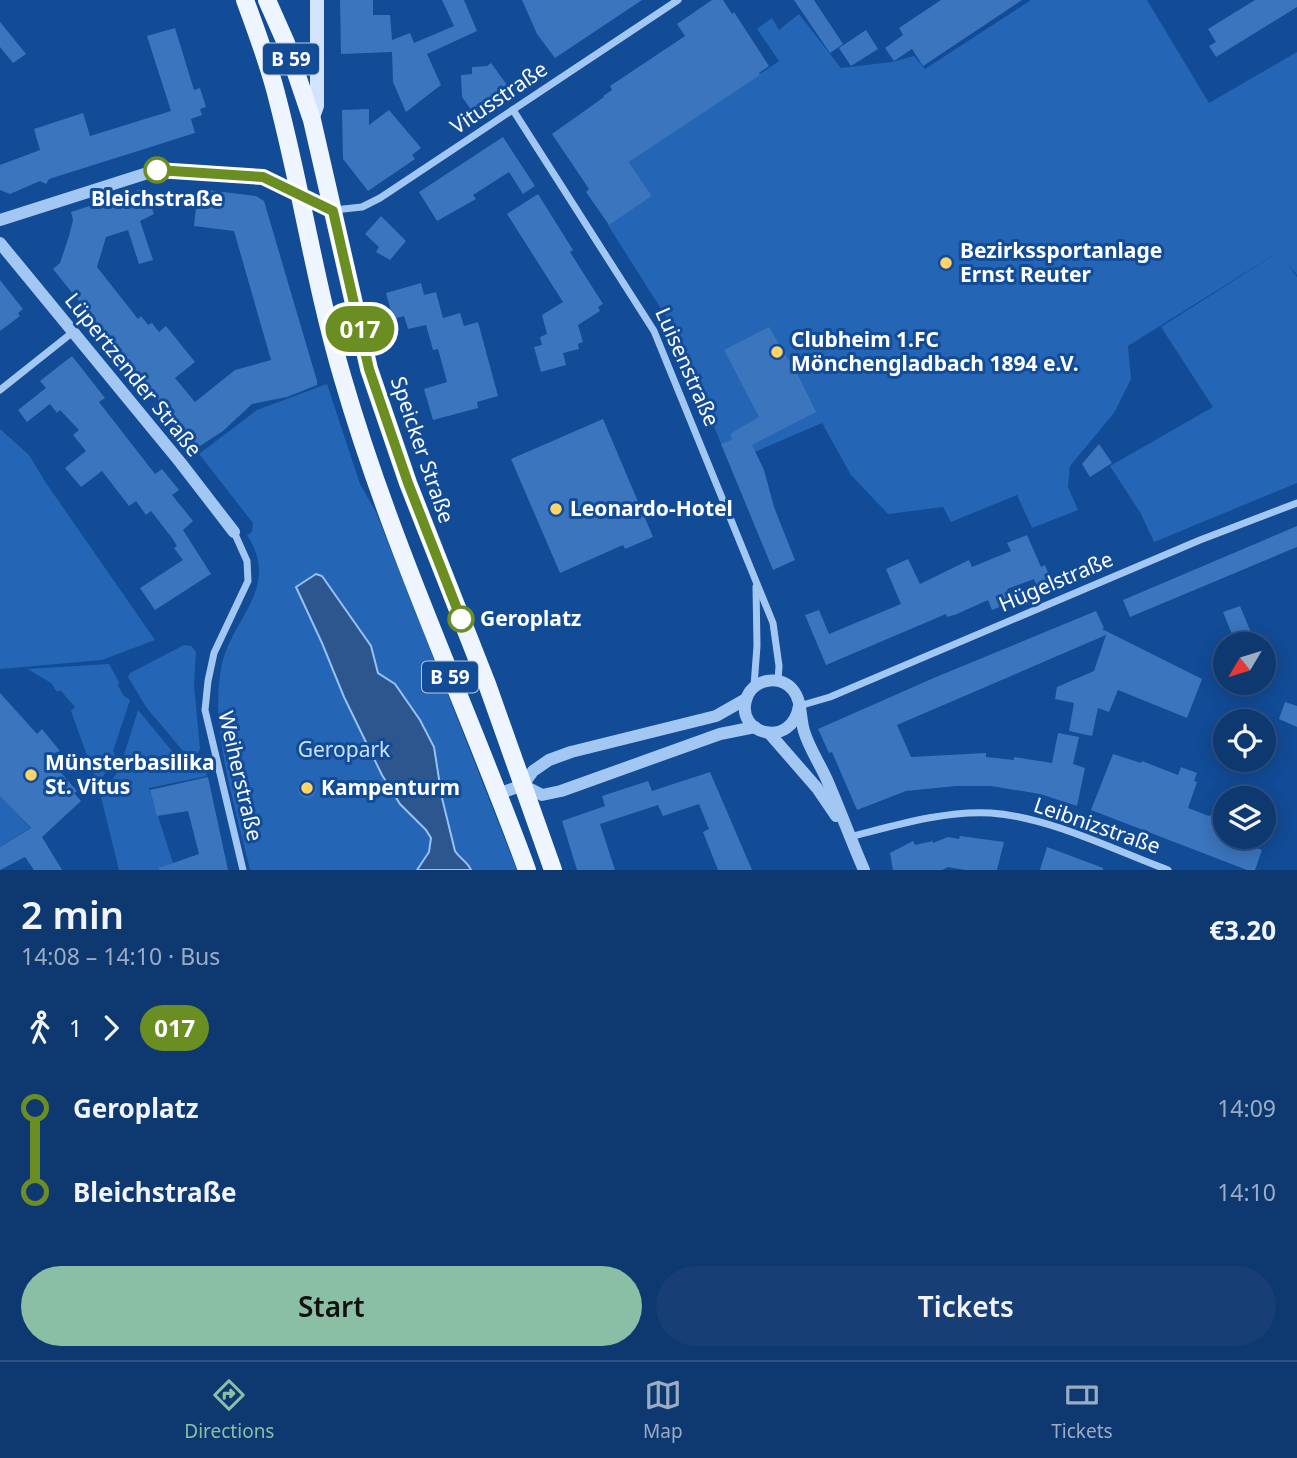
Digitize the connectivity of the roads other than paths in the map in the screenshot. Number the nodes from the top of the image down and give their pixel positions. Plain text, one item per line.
1 (245, 0) edge
2 (267, 0) edge
3 (317, 0) edge
4 (678, 0) edge
5 (513, 110) junction
6 (312, 120) junction
7 (298, 194) junction
8 (333, 211) junction
9 (0, 220) edge
10 (0, 243) edge
11 (73, 332) junction
12 (0, 390) edge
13 (1297, 503) edge
14 (234, 532) joint
15 (755, 582) junction
16 (778, 681) junction
17 (754, 686) junction
18 (746, 699) junction
19 (799, 706) junction
20 (755, 727) junction
21 (770, 734) junction
22 (523, 785) junction
23 (498, 794) junction
24 (849, 837) junction
25 (243, 870) edge
26 (527, 870) edge
27 (553, 870) edge
28 (864, 870) edge
29 (1168, 870) edge

1 - 7 main road, B 59
2 - 6 main road, B 59
3 - 6 main road, B 59
4 - 5 street, Vitusstraße
5 - 8 street, Vitusstraße
5 - 15 street, Luisenstraße
6 - 8 main road, Speicker Straße / B 59
7 - 8 street
7 - 9 street
7 - 23 main road, B 59
8 - 22 main road, Speicker Straße / B 59
10 - 11 street, Lüpertzender Straße
11 - 12 street
11 - 14 street, Lüpertzender Straße
13 - 19 street, Hügelstraße
14 - 25 street, Weiherstraße
15 - 16 street, Luisenstraße
15 - 17 street, Luisenstraße
16 - 17 street
16 - 19 street
17 - 18 street
18 - 20 street
18 - 22 street
19 - 21 street
19 - 24 street
20 - 21 street
20 - 22 street
21 - 24 street
22 - 23 street
22 - 27 main road, B 59
23 - 26 main road, B 59
24 - 28 street
24 - 29 street, Leibnizstraße

